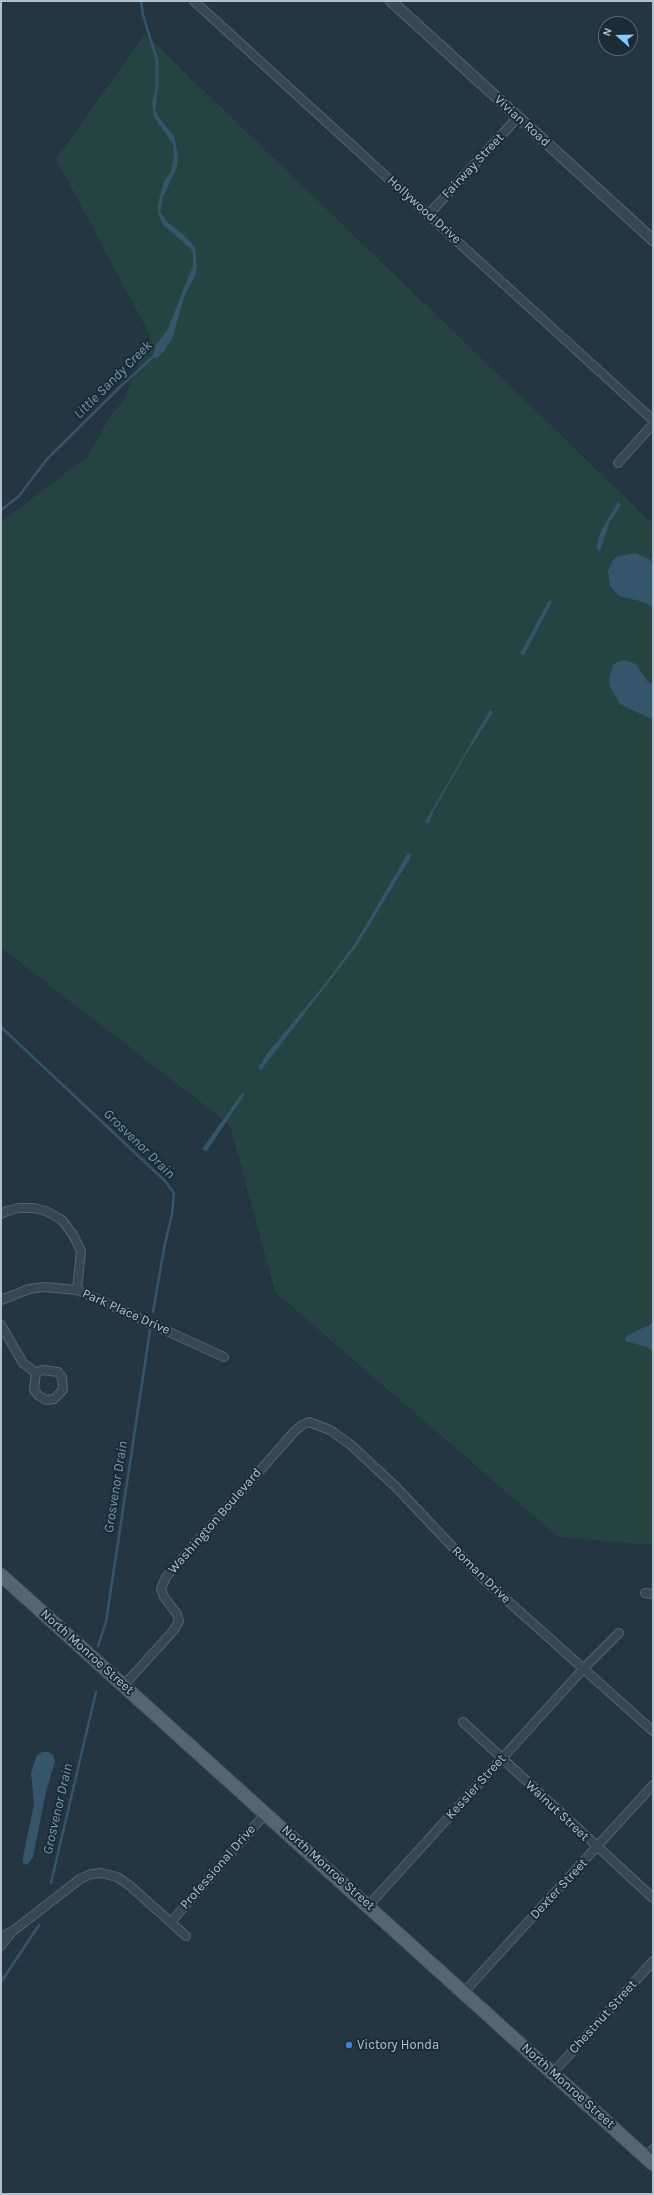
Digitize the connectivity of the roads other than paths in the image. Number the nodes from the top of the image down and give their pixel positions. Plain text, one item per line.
1 (194, 1) edge
2 (391, 1) edge
3 (518, 117) junction
4 (429, 214) junction
5 (653, 240) edge
6 (653, 420) edge
7 (653, 424) edge
8 (618, 463) dead end
9 (1, 1214) edge
10 (77, 1290) junction
11 (1, 1300) edge
12 (1, 1325) edge
13 (224, 1357) dead end
14 (36, 1373) dead end
15 (309, 1422) joint
16 (1, 1575) edge
17 (619, 1633) dead end
18 (584, 1668) junction
19 (124, 1685) junction
20 (463, 1722) dead end
21 (653, 1731) edge
22 (501, 1759) junction
23 (653, 1786) edge
24 (266, 1813) junction
25 (598, 1848) junction
26 (653, 1898) edge
27 (369, 1905) junction
28 (171, 1922) junction
29 (13, 1931) junction
30 (186, 1936) dead end
31 (1, 1937) edge
32 (1, 1946) edge
33 (653, 1961) edge
34 (464, 1992) junction
35 (553, 2073) junction
36 (651, 2157) edge

1 - 4 street, Hollywood Drive
2 - 3 street, Vivian Road
3 - 4 street, Fairway Street
3 - 5 street, Vivian Road
4 - 6 street, Hollywood Drive
7 - 8 street
9 - 10 street
10 - 11 street, Park Place Drive
10 - 13 street, Park Place Drive
12 - 14 street
15 - 18 street, Roman Drive
15 - 19 street, Washington Boulevard
16 - 19 main road, North Monroe Street
17 - 18 street, Kessler Street
18 - 21 street, Roman Drive
18 - 22 street, Kessler Street
19 - 24 main road, North Monroe Street
20 - 22 street, Walnut Street
22 - 25 street, Walnut Street
22 - 27 street, Kessler Street
23 - 25 street, Dexter Street
24 - 27 main road, North Monroe Street
24 - 28 street, Professional Drive
25 - 26 street, Walnut Street
25 - 34 street, Dexter Street
27 - 34 main road, North Monroe Street
28 - 29 street
28 - 30 street
29 - 31 street
29 - 32 street
33 - 35 street, Chestnut Street
34 - 35 main road, North Monroe Street
35 - 36 main road, North Monroe Street

